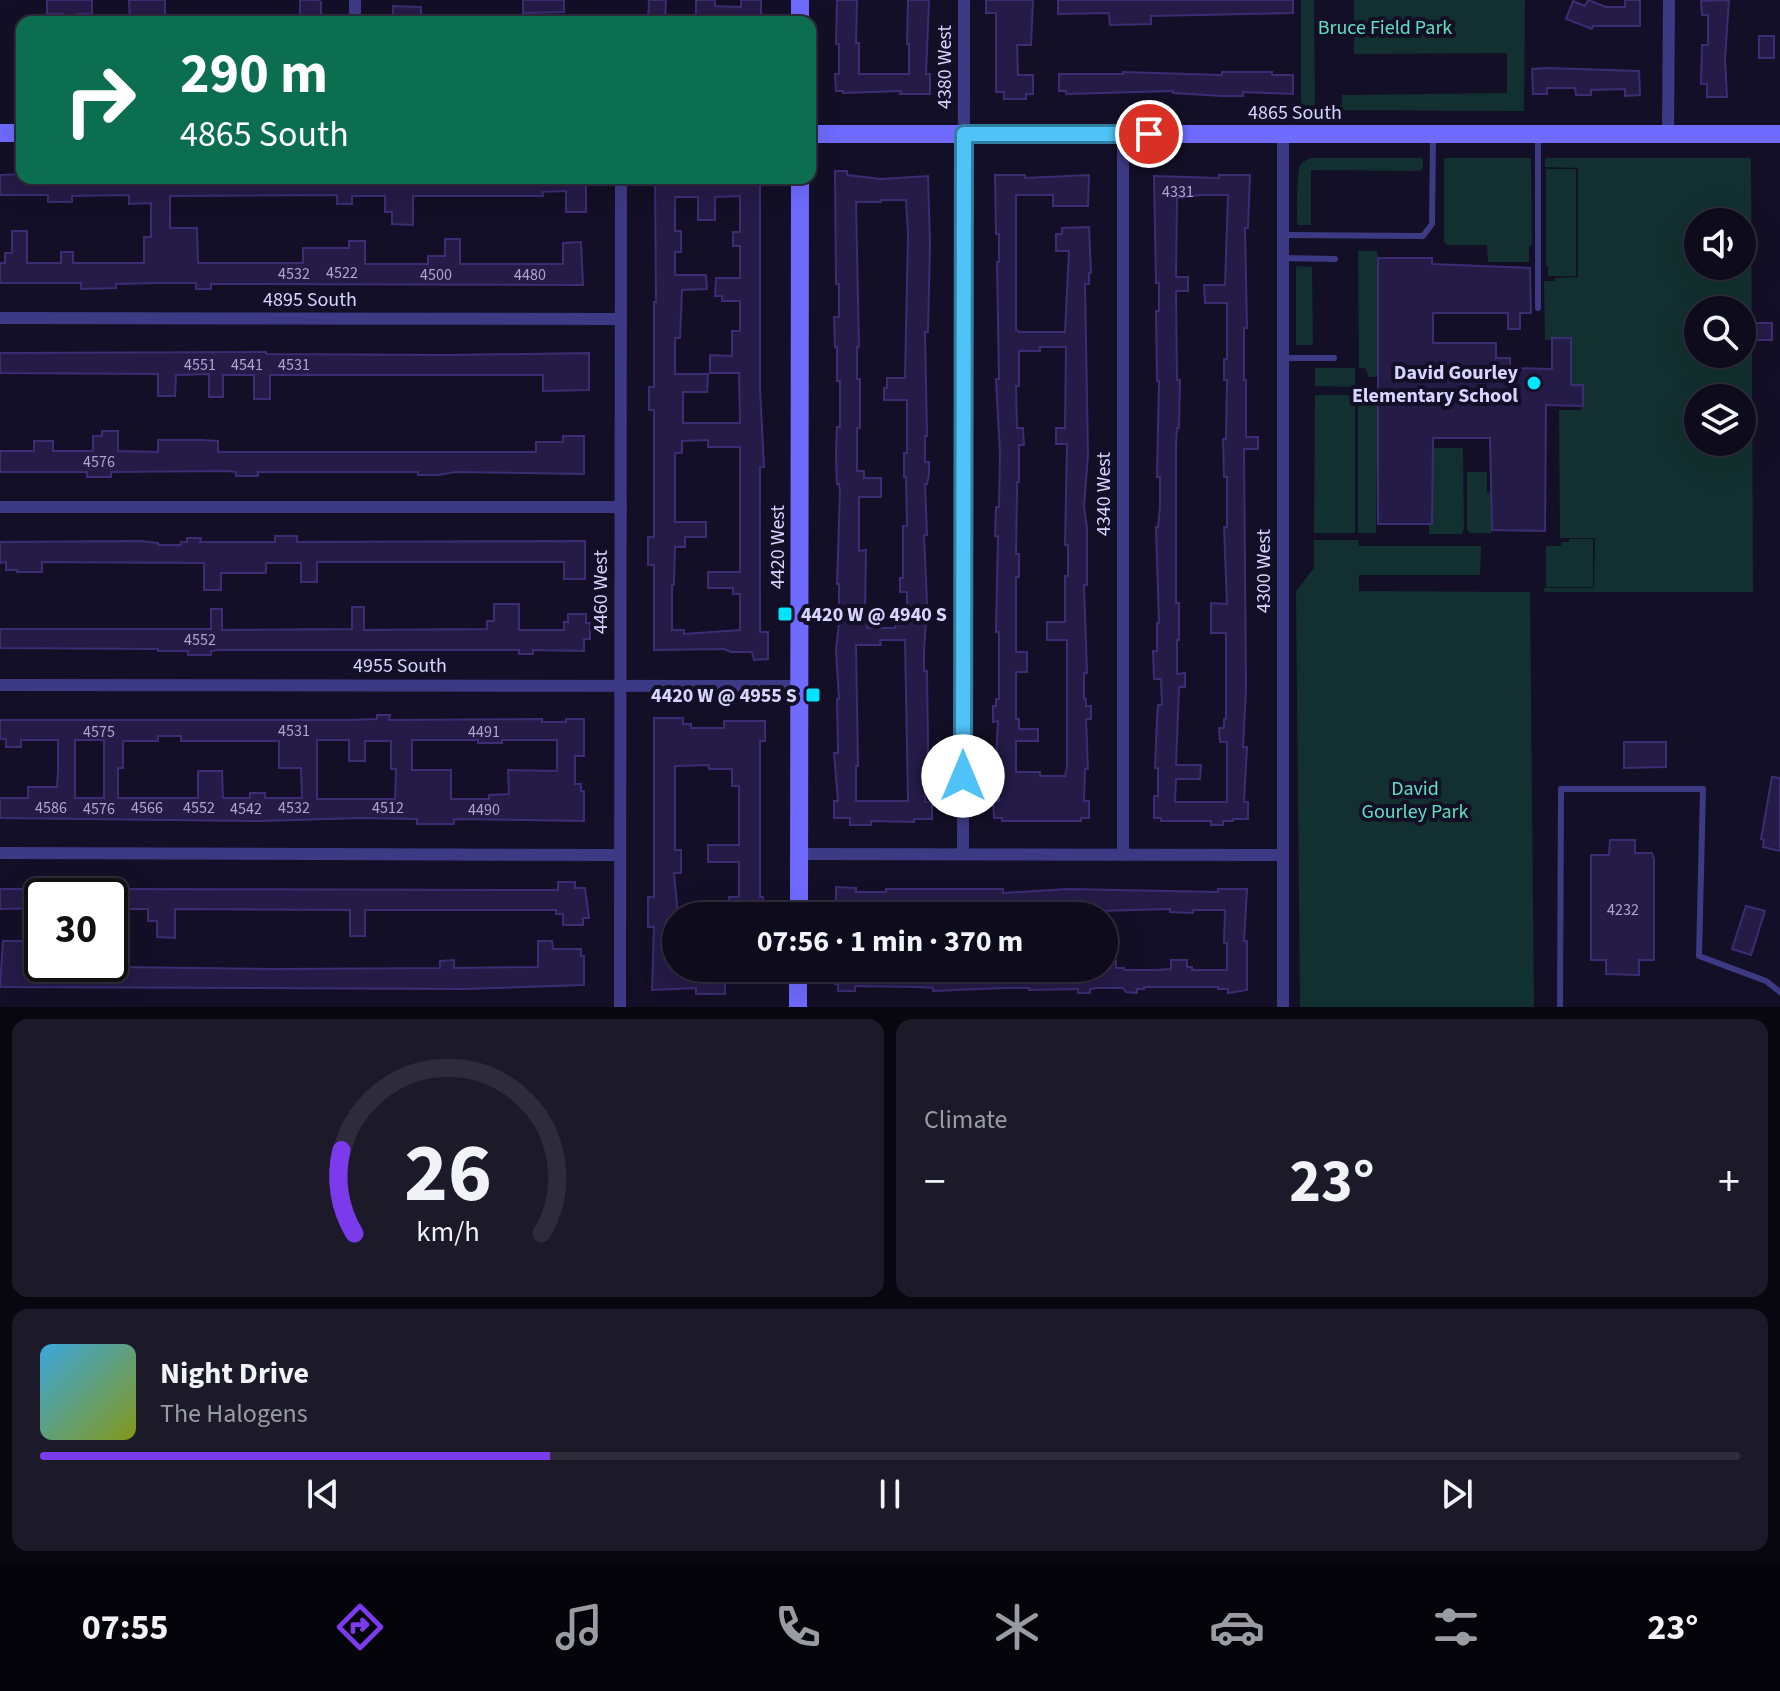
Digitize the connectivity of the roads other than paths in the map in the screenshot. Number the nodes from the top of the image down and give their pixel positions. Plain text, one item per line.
1 (964, 0) edge
2 (1669, 0) edge
3 (816, 134) edge
4 (964, 134) junction
5 (1123, 134) junction
6 (1283, 134) junction
7 (1433, 134) junction
8 (1538, 134) junction
9 (1668, 134) junction
10 (1780, 134) edge
11 (621, 184) edge
12 (800, 184) edge
13 (1283, 235) junction
14 (1283, 258) junction
15 (1335, 259) dead end
16 (1538, 308) dead end
17 (0, 318) edge
18 (621, 319) junction
19 (1283, 358) junction
20 (1334, 358) dead end
21 (0, 507) edge
22 (621, 507) junction
23 (0, 685) edge
24 (620, 685) junction
25 (799, 686) junction
26 (0, 853) edge
27 (799, 854) junction
28 (963, 854) junction
29 (620, 855) junction
30 (1123, 855) junction
31 (1283, 855) junction
32 (799, 902) edge
33 (798, 982) edge
34 (1780, 992) edge
35 (620, 1007) edge
36 (798, 1007) edge
37 (1283, 1007) edge
38 (1560, 1007) edge

1 - 4 street, 4380 West
2 - 9 street
3 - 4 street, 4865 South
4 - 5 street, 4865 South
4 - 28 street, 4380 West
5 - 6 street, 4865 South
5 - 30 street, 4340 West
6 - 7 street, 4865 South
6 - 13 street, 4300 West
7 - 8 street, 4865 South
7 - 13 lane
8 - 9 street, 4865 South
8 - 16 lane
9 - 10 street, 4865 South
11 - 18 street, 4460 West
12 - 25 street, 4420 West
13 - 14 street, 4300 West
14 - 15 lane
14 - 19 street, 4300 West
17 - 18 street, 4895 South
18 - 22 street, 4460 West
19 - 20 lane
19 - 31 street, 4300 West
21 - 22 street
22 - 24 street, 4460 West
23 - 24 street, 4955 South
24 - 25 street, 4955 South
24 - 29 street, 4460 West
25 - 27 street, 4420 West
26 - 29 street
27 - 28 street
27 - 32 street, 4420 West
28 - 30 street
29 - 35 street, 4460 West
30 - 31 street
31 - 37 street, 4300 West
33 - 36 street
34 - 38 lane

